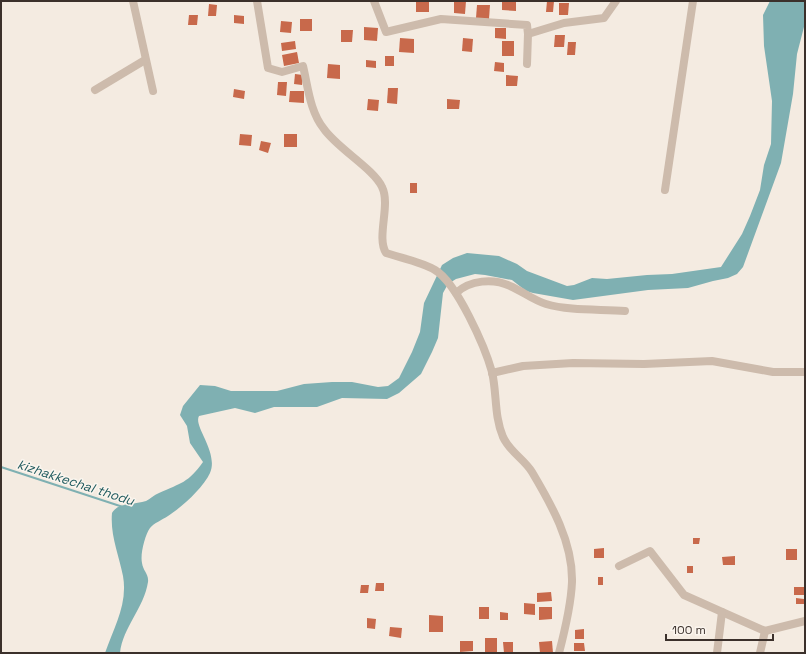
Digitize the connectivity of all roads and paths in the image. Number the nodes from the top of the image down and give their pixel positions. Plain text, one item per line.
1 (133, 1) edge
2 (257, 1) edge
3 (374, 1) edge
4 (616, 1) edge
5 (693, 1) edge
6 (528, 34) junction
7 (145, 60) junction
8 (526, 64) dead end
9 (95, 90) dead end
10 (153, 91) dead end
11 (665, 190) dead end
12 (454, 290) junction
13 (625, 311) dead end
14 (805, 372) edge
15 (492, 373) junction
16 (619, 566) dead end
17 (722, 612) junction
18 (805, 621) edge
19 (765, 631) junction
20 (559, 653) edge
21 (717, 653) edge
22 (760, 653) edge

1 - 7 street
2 - 12 street
3 - 6 street
4 - 6 street
5 - 11 street
6 - 8 street
7 - 9 street
7 - 10 street
12 - 13 street
12 - 15 street
14 - 15 street
15 - 20 street
16 - 17 street
17 - 19 street
17 - 21 street
18 - 19 street
19 - 22 street

